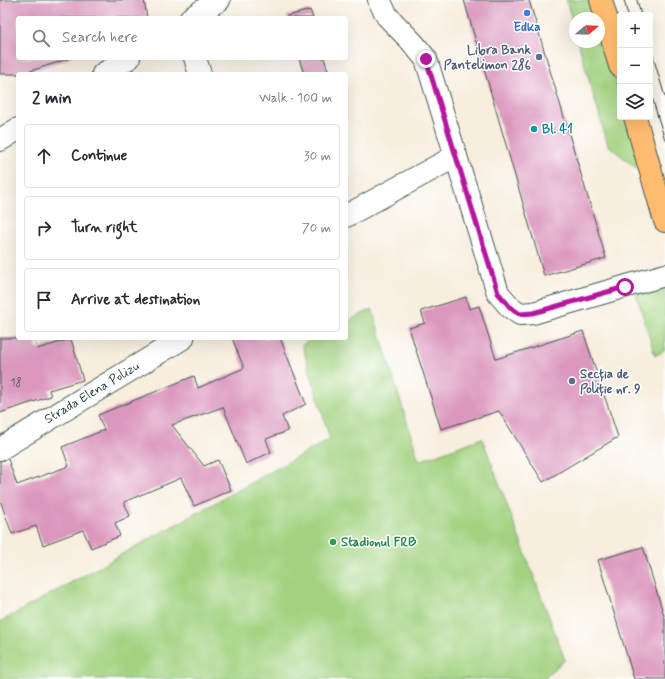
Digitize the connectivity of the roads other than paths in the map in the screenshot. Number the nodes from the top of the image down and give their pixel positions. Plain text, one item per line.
1 (219, 0) edge
2 (379, 0) edge
3 (601, 0) edge
4 (194, 16) edge
5 (617, 56) edge
6 (126, 60) edge
7 (196, 60) edge
8 (107, 72) edge
9 (199, 72) edge
10 (636, 120) edge
11 (16, 129) edge
12 (0, 140) edge
13 (456, 156) junction
14 (348, 215) edge
15 (665, 221) edge
16 (665, 275) edge
17 (180, 340) edge
18 (0, 448) edge

1 - 4 street
2 - 13 street
3 - 5 main road
6 - 8 street
7 - 9 street
10 - 15 main road
11 - 12 street
13 - 14 street
13 - 16 street
17 - 18 street, Strada Elena Polizu

